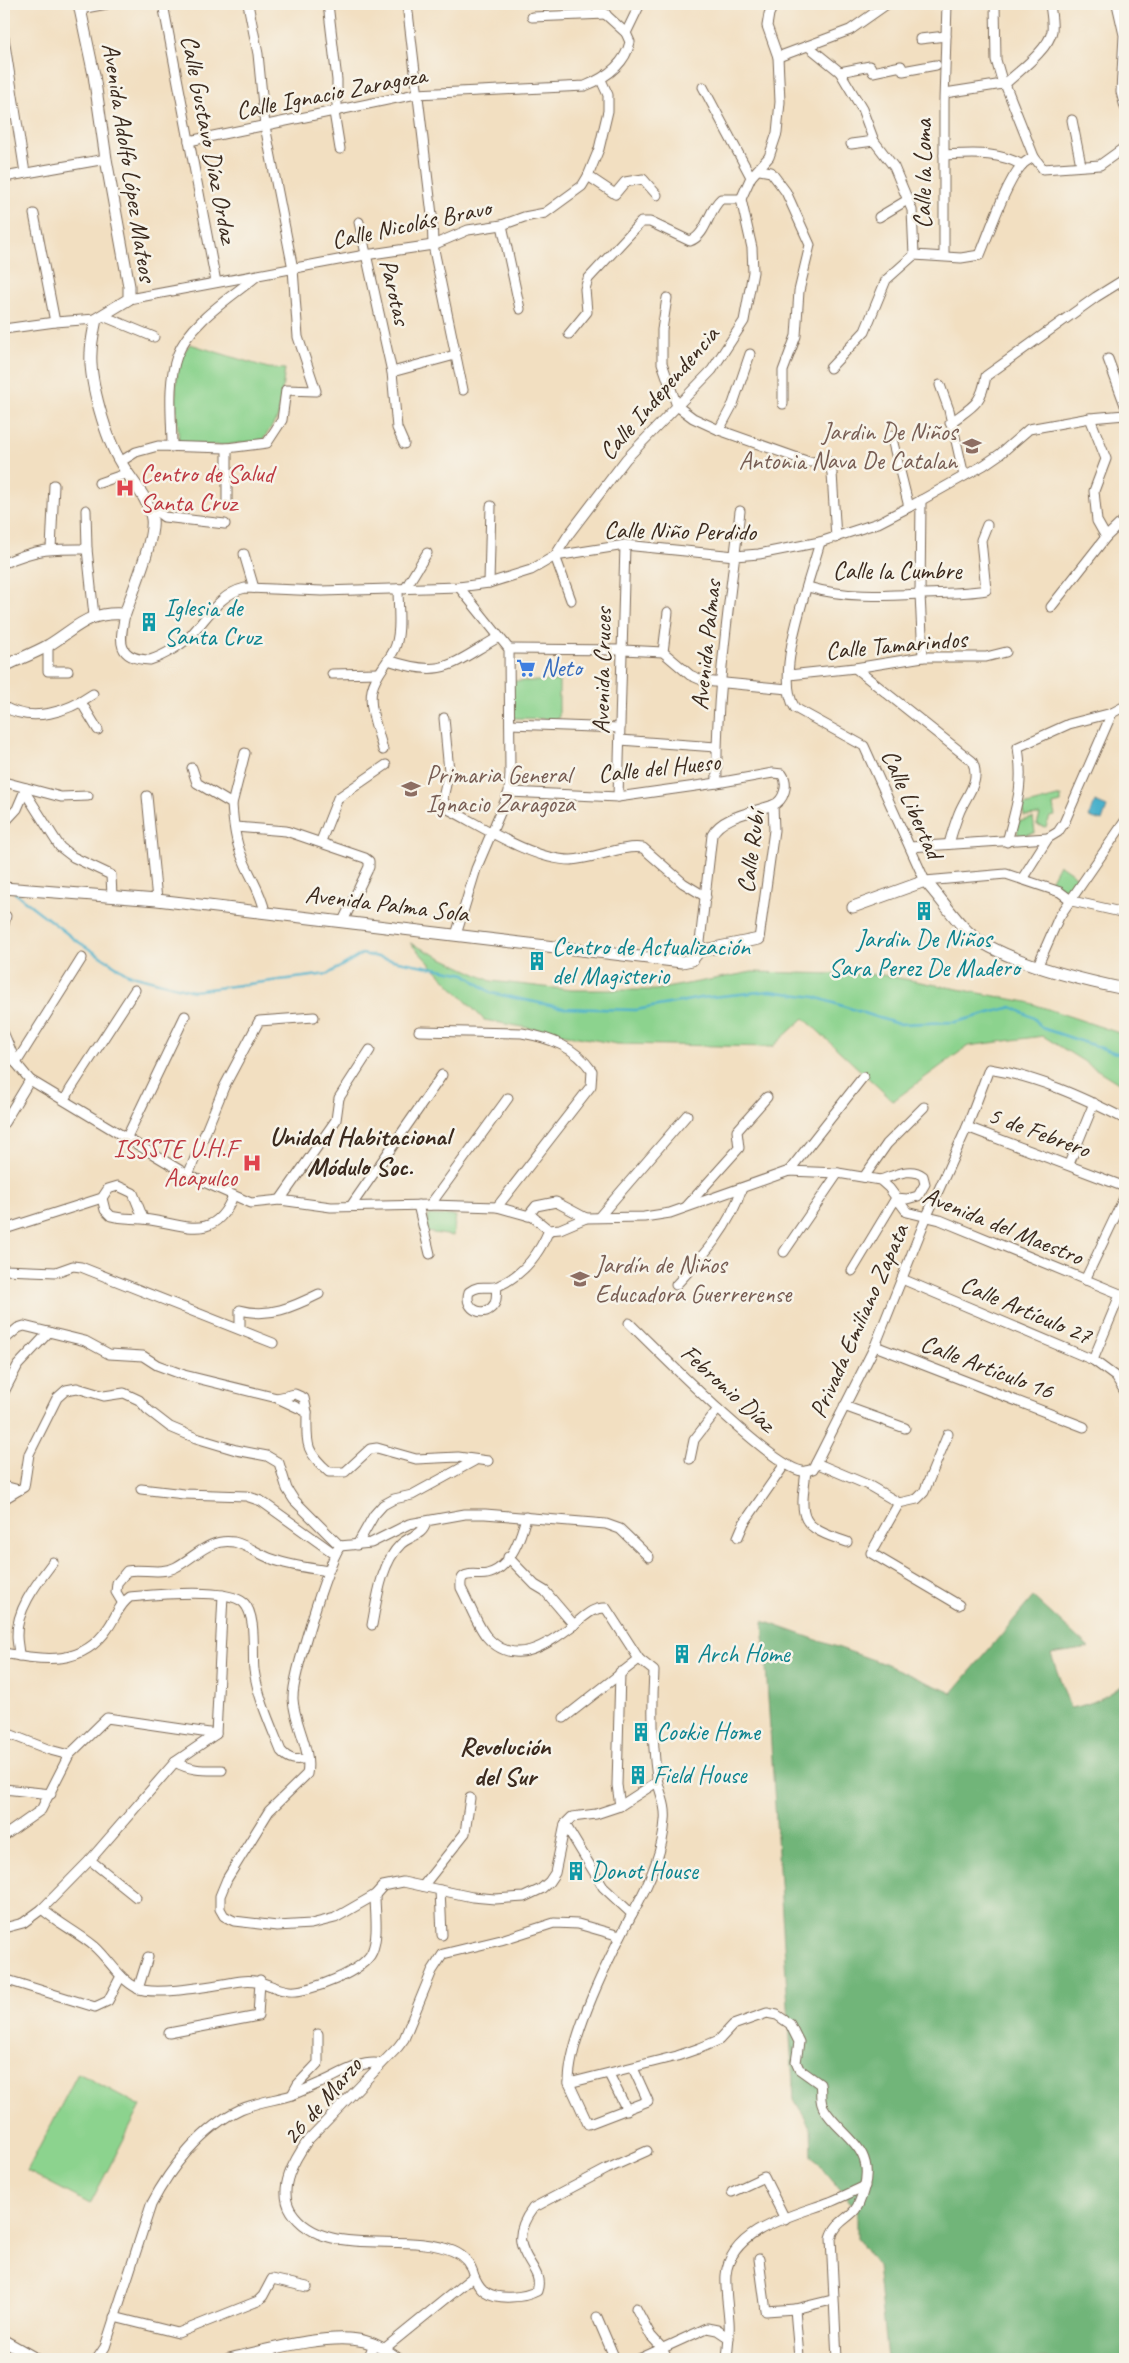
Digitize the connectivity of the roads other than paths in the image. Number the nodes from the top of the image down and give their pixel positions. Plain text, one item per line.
1 (107, 4) edge
2 (163, 4) edge
3 (248, 4) edge
4 (328, 4) edge
5 (407, 4) edge
6 (594, 4) edge
7 (641, 4) edge
8 (774, 4) edge
9 (886, 4) edge
10 (947, 4) edge
11 (995, 4) edge
12 (1050, 4) edge
13 (1117, 4) edge
14 (79, 6) edge
15 (606, 14) junction
16 (532, 18) dead end
17 (626, 34) junction
18 (946, 36) junction
19 (4, 38) edge
20 (920, 39) dead end
21 (808, 46) junction
22 (778, 57) junction
23 (936, 65) dead end
24 (840, 72) junction
25 (601, 80) junction
26 (1004, 84) junction
27 (703, 87) dead end
28 (945, 93) junction
29 (416, 94) junction
30 (1125, 107) edge
31 (336, 112) junction
32 (1072, 120) dead end
33 (265, 126) junction
34 (874, 140) junction
35 (189, 141) junction
36 (851, 144) dead end
37 (1125, 147) edge
38 (340, 149) dead end
39 (944, 155) junction
40 (1034, 157) junction
41 (106, 159) junction
42 (1022, 165) junction
43 (1081, 165) junction
44 (760, 170) junction
45 (25, 173) junction
46 (588, 176) junction
47 (4, 177) edge
48 (751, 177) junction
49 (657, 196) dead end
50 (741, 199) junction
51 (909, 199) junction
52 (34, 214) dead end
53 (878, 217) dead end
54 (359, 222) dead end
55 (502, 225) junction
56 (433, 245) junction
57 (366, 255) junction
58 (914, 255) junction
59 (944, 256) junction
60 (293, 269) junction
61 (257, 276) junction
62 (1125, 279) edge
63 (216, 282) junction
64 (667, 298) dead end
65 (129, 299) junction
66 (520, 308) dead end
67 (99, 317) junction
68 (55, 322) junction
69 (4, 329) edge
70 (569, 334) dead end
71 (154, 337) dead end
72 (750, 354) dead end
73 (455, 355) junction
74 (1108, 359) dead end
75 (830, 368) dead end
76 (392, 372) junction
77 (940, 385) dead end
78 (462, 390) dead end
79 (783, 404) dead end
80 (1125, 405) edge
81 (677, 406) junction
82 (1125, 415) edge
83 (1090, 418) junction
84 (950, 423) junction
85 (719, 430) junction
86 (891, 435) dead end
87 (404, 444) dead end
88 (172, 447) junction
89 (227, 448) junction
90 (120, 462) junction
91 (128, 473) junction
92 (964, 476) junction
93 (99, 483) dead end
94 (54, 485) dead end
95 (922, 500) junction
96 (227, 504) dead end
97 (148, 505) junction
98 (491, 506) dead end
99 (910, 507) junction
100 (86, 510) dead end
101 (740, 511) dead end
102 (1125, 519) edge
103 (225, 524) dead end
104 (986, 524) dead end
105 (836, 538) junction
106 (1106, 538) junction
107 (820, 542) junction
108 (625, 545) junction
109 (51, 549) junction
110 (86, 549) junction
111 (427, 553) dead end
112 (244, 554) dead end
113 (555, 556) junction
114 (735, 556) junction
115 (4, 563) edge
116 (489, 583) junction
117 (459, 587) junction
118 (808, 587) junction
119 (254, 588) junction
120 (401, 589) junction
121 (920, 594) junction
122 (571, 600) dead end
123 (1051, 607) dead end
124 (668, 612) dead end
125 (125, 614) junction
126 (94, 616) junction
127 (499, 637) junction
128 (48, 646) junction
129 (509, 649) junction
130 (623, 650) junction
131 (663, 652) junction
132 (1006, 652) dead end
133 (923, 657) junction
134 (388, 660) junction
135 (4, 666) edge
136 (855, 668) junction
137 (68, 671) dead end
138 (379, 673) junction
139 (332, 674) dead end
140 (788, 675) junction
141 (722, 682) junction
142 (788, 689) junction
143 (93, 694) dead end
144 (81, 702) junction
145 (4, 707) edge
146 (1121, 711) edge
147 (444, 718) dead end
148 (510, 724) junction
149 (620, 728) junction
150 (98, 730) dead end
151 (620, 740) junction
152 (716, 747) junction
153 (383, 750) dead end
154 (245, 753) dead end
155 (386, 765) dead end
156 (192, 768) dead end
157 (782, 774) joint
158 (4, 782) edge
159 (717, 783) junction
160 (26, 790) junction
161 (509, 792) junction
162 (88, 796) dead end
163 (147, 796) dead end
164 (618, 798) junction
165 (232, 804) junction
166 (773, 805) junction
167 (1125, 821) edge
168 (4, 823) edge
169 (235, 827) junction
170 (492, 832) junction
171 (1048, 838) junction
172 (321, 841) junction
173 (1007, 842) junction
174 (949, 844) junction
175 (910, 847) junction
176 (1022, 879) junction
177 (4, 888) edge
178 (931, 888) junction
179 (112, 896) junction
180 (706, 897) junction
181 (157, 900) junction
182 (1072, 902) junction
183 (853, 907) dead end
184 (265, 912) junction
185 (1125, 913) edge
186 (343, 921) junction
187 (456, 936) junction
188 (759, 939) joint
189 (699, 951) junction
190 (82, 958) dead end
191 (1038, 965) junction
192 (1125, 989) edge
193 (135, 990) dead end
194 (186, 1016) dead end
195 (314, 1017) dead end
196 (419, 1031) dead end
197 (4, 1034) edge
198 (370, 1050) dead end
199 (16, 1063) junction
200 (442, 1075) dead end
201 (863, 1077) dead end
202 (30, 1080) junction
203 (508, 1098) dead end
204 (767, 1098) dead end
205 (65, 1100) junction
206 (1094, 1103) junction
207 (924, 1108) dead end
208 (687, 1115) dead end
209 (1125, 1119) edge
210 (4, 1123) edge
211 (967, 1127) junction
212 (128, 1137) junction
213 (1069, 1164) junction
214 (789, 1171) junction
215 (838, 1173) junction
216 (188, 1175) junction
217 (864, 1177) junction
218 (880, 1180) junction
219 (1125, 1187) edge
220 (742, 1188) junction
221 (233, 1196) junction
222 (1125, 1196) edge
223 (102, 1198) junction
224 (896, 1198) junction
225 (280, 1200) junction
226 (418, 1205) junction
227 (430, 1205) junction
228 (351, 1206) junction
229 (497, 1207) junction
230 (686, 1207) junction
231 (528, 1216) junction
232 (599, 1217) junction
233 (143, 1218) junction
234 (586, 1218) junction
235 (926, 1218) junction
236 (8, 1228) dead end
237 (549, 1230) junction
238 (784, 1252) dead end
239 (430, 1254) dead end
240 (4, 1270) edge
241 (852, 1272) dead end
242 (902, 1279) junction
243 (1085, 1280) junction
244 (676, 1285) dead end
245 (497, 1287) dead end
246 (319, 1294) dead end
247 (1122, 1295) edge
248 (629, 1323) dead end
249 (240, 1328) junction
250 (49, 1332) junction
251 (4, 1340) edge
252 (273, 1343) dead end
253 (875, 1346) junction
254 (1093, 1360) junction
255 (1125, 1390) edge
256 (4, 1392) edge
257 (844, 1406) junction
258 (718, 1409) junction
259 (1084, 1427) dead end
260 (905, 1428) dead end
261 (948, 1434) dead end
262 (690, 1459) dead end
263 (474, 1461) junction
264 (488, 1461) dead end
265 (816, 1463) junction
266 (785, 1464) junction
267 (806, 1471) junction
268 (4, 1486) edge
269 (19, 1490) junction
270 (140, 1490) dead end
271 (4, 1499) edge
272 (899, 1503) junction
273 (526, 1517) junction
274 (426, 1522) junction
275 (738, 1537) dead end
276 (847, 1542) dead end
277 (357, 1545) junction
278 (340, 1546) junction
279 (335, 1554) junction
280 (508, 1557) junction
281 (649, 1558) dead end
282 (53, 1562) dead end
283 (328, 1571) junction
284 (223, 1596) junction
285 (122, 1602) junction
286 (959, 1605) dead end
287 (574, 1624) junction
288 (372, 1625) dead end
289 (4, 1653) edge
290 (19, 1656) junction
291 (639, 1659) junction
292 (620, 1672) junction
293 (564, 1718) dead end
294 (4, 1732) edge
295 (216, 1734) junction
296 (69, 1755) junction
297 (307, 1758) junction
298 (175, 1762) junction
299 (222, 1770) dead end
300 (657, 1782) junction
301 (4, 1789) edge
302 (51, 1794) junction
303 (470, 1798) dead end
304 (620, 1806) junction
305 (565, 1824) junction
306 (4, 1836) edge
307 (90, 1860) junction
308 (423, 1886) junction
309 (440, 1890) junction
310 (376, 1895) junction
311 (136, 1897) dead end
312 (42, 1909) junction
313 (632, 1914) junction
314 (4, 1928) edge
315 (442, 1935) dead end
316 (620, 1936) junction
317 (148, 1957) dead end
318 (121, 1976) junction
319 (4, 1979) edge
320 (260, 1980) junction
321 (138, 1988) junction
322 (169, 2033) dead end
323 (318, 2034) dead end
324 (381, 2064) junction
325 (633, 2068) junction
326 (609, 2074) junction
327 (568, 2083) junction
328 (292, 2095) junction
329 (627, 2110) junction
330 (647, 2151) dead end
331 (865, 2186) junction
332 (732, 2192) dead end
333 (785, 2218) junction
334 (759, 2259) dead end
335 (474, 2276) junction
336 (308, 2287) dead end
337 (832, 2300) junction
338 (636, 2308) dead end
339 (795, 2309) junction
340 (114, 2317) junction
341 (597, 2317) dead end
342 (729, 2338) junction
343 (4, 2341) edge
344 (379, 2346) junction
345 (662, 2348) junction
346 (254, 2356) edge
347 (799, 2357) dead end
348 (36, 2359) edge
349 (96, 2359) edge
350 (229, 2359) edge
351 (368, 2359) edge
352 (398, 2359) edge
353 (615, 2359) edge
354 (639, 2359) edge
355 (667, 2359) edge
356 (727, 2359) edge
357 (837, 2359) edge

1 - 14 street
2 - 35 street, Calle Gustavo Díaz Ordaz
3 - 33 street
4 - 31 street
5 - 29 street
6 - 15 street
7 - 17 street
8 - 22 street
9 - 21 street
10 - 18 street, Calle la Loma
11 - 26 street
12 - 26 street
13 - 30 street
14 - 41 street, Avenida Adolfo López Mateos
15 - 16 street
15 - 17 street
17 - 25 street
18 - 20 street
18 - 28 street, Calle la Loma
19 - 45 street
21 - 22 street
21 - 24 street
22 - 44 street
23 - 24 street
24 - 34 street
25 - 29 street, Calle Ignacio Zaragoza
25 - 46 street, Calle Nicolás Bravo
26 - 28 street
26 - 40 street
27 - 48 street
28 - 39 street, Calle la Loma
29 - 31 street, Calle Ignacio Zaragoza
29 - 56 street
31 - 33 street, Calle Ignacio Zaragoza
31 - 38 street
32 - 43 street
33 - 35 street, Calle Ignacio Zaragoza
33 - 60 street
34 - 36 street
34 - 51 street
35 - 63 street, Calle Gustavo Díaz Ordaz
37 - 43 street
39 - 42 street
39 - 59 street, Calle la Loma
40 - 42 street
40 - 43 street
41 - 45 street
41 - 65 street, Avenida Adolfo López Mateos
42 - 59 street
44 - 48 street
44 - 79 street
45 - 47 street
46 - 49 street
46 - 55 street, Calle Nicolás Bravo
48 - 50 street
50 - 70 street
50 - 81 street, Calle Independencia
51 - 53 street
51 - 58 street
52 - 68 street
54 - 57 street, Parotas
55 - 56 street, Calle Nicolás Bravo
55 - 66 street
56 - 57 street, Calle Nicolás Bravo
56 - 73 street
57 - 60 street, Calle Nicolás Bravo
57 - 76 street, Parotas
58 - 59 street
58 - 75 street
60 - 61 street, Calle Nicolás Bravo
60 - 89 street
61 - 63 street, Calle Nicolás Bravo
61 - 88 street
62 - 84 street
63 - 65 street, Calle Nicolás Bravo
64 - 81 street
65 - 67 street
67 - 68 street
67 - 71 street
67 - 90 street
68 - 69 street
72 - 85 street
73 - 76 street
73 - 78 street
74 - 80 street
76 - 87 street, Parotas
77 - 84 street
81 - 85 street
81 - 113 street, Calle Independencia
82 - 83 street, Calle Niño Perdido
83 - 92 street, Calle Niño Perdido
83 - 106 street
84 - 92 street
85 - 105 street
86 - 99 street
88 - 89 street
88 - 90 street
89 - 96 street
90 - 91 street
91 - 93 street
91 - 97 street
92 - 95 street, Calle Niño Perdido
94 - 109 street
95 - 99 street, Calle Niño Perdido
95 - 121 street
97 - 103 street
97 - 125 street
98 - 116 street
99 - 105 street, Calle Niño Perdido
100 - 110 street
101 - 114 street, Avenida Palmas
102 - 106 street
104 - 121 street, Calle la Cumbre
105 - 107 street, Calle Niño Perdido
106 - 123 street
107 - 114 street, Calle Niño Perdido
107 - 118 street
108 - 113 street, Calle Niño Perdido
108 - 114 street, Calle Niño Perdido
108 - 130 street, Avenida Cruces
109 - 110 street
109 - 115 street
110 - 126 street
111 - 120 street
112 - 119 street
113 - 116 street, Calle Niño Perdido
113 - 122 street
114 - 141 street, Avenida Palmas
116 - 117 street, Calle Niño Perdido
117 - 120 street, Calle Niño Perdido
117 - 127 street
118 - 121 street, Calle la Cumbre
118 - 140 street
119 - 120 street, Calle Niño Perdido
119 - 125 street, Calle Niño Perdido
120 - 134 street
121 - 133 street
124 - 131 street
125 - 126 street
126 - 128 street
127 - 129 street
127 - 134 street
128 - 135 street
128 - 137 street
129 - 130 street
129 - 148 street
130 - 131 street
130 - 149 street, Avenida Cruces
131 - 141 street
132 - 133 street, Calle Tamarindos
133 - 136 street, Calle Tamarindos
134 - 138 street
136 - 140 street, Calle Tamarindos
136 - 174 street
138 - 139 street
138 - 153 street
140 - 142 street
141 - 142 street
141 - 152 street, Avenida Palmas
142 - 175 street, Calle Libertad
143 - 144 street
144 - 145 street
144 - 150 street
146 - 171 street
146 - 173 street
147 - 170 street
148 - 149 street
148 - 161 street
149 - 151 street, Avenida Cruces
151 - 152 street
151 - 164 street, Avenida Cruces
152 - 159 street, Avenida Palmas
154 - 165 street
155 - 172 street
156 - 165 street
157 - 159 street, Calle del Hueso
157 - 166 street, Calle Rubí
158 - 160 street
159 - 164 street, Calle del Hueso
160 - 162 street
160 - 168 street
160 - 179 street
161 - 164 street, Calle del Hueso
161 - 170 street
163 - 181 street
165 - 169 street
166 - 180 street
166 - 188 street, Calle Rubí
167 - 182 street
169 - 172 street
169 - 184 street
170 - 180 street
170 - 187 street
171 - 173 street
171 - 176 street
172 - 186 street
173 - 174 street
174 - 175 street
175 - 178 street, Calle Libertad
176 - 178 street, Calle Libertad
176 - 182 street, Calle Libertad
177 - 179 street, Avenida Palma Sola
178 - 183 street
178 - 191 street
179 - 181 street, Avenida Palma Sola
180 - 189 street
181 - 184 street, Avenida Palma Sola
182 - 185 street, Calle Libertad
182 - 191 street
184 - 186 street, Avenida Palma Sola
186 - 187 street, Avenida Palma Sola
187 - 189 street, Avenida Palma Sola
188 - 189 street, Avenida Palma Sola
190 - 199 street
191 - 192 street
193 - 205 street
194 - 212 street
195 - 216 street
196 - 229 street
197 - 199 street
198 - 225 street
199 - 202 street
200 - 228 street
201 - 214 street
202 - 205 street
202 - 210 street
203 - 227 street
204 - 230 street
205 - 212 street
206 - 209 street
206 - 211 street, Privada Emiliano Zapata
206 - 213 street
207 - 217 street
208 - 232 street
211 - 213 street, 5 de Febrero
211 - 235 street, Privada Emiliano Zapata
212 - 216 street
213 - 219 street, 5 de Febrero
214 - 215 street
214 - 220 street
215 - 217 street
215 - 238 street
216 - 221 street
217 - 218 street
218 - 224 street, Avenida del Maestro
218 - 224 street
220 - 230 street
220 - 244 street
221 - 225 street
221 - 233 street
222 - 243 street
223 - 233 street
223 - 233 street
223 - 236 street
224 - 235 street, Avenida del Maestro
224 - 241 street
225 - 228 street
226 - 227 street
226 - 228 street
226 - 239 street
227 - 229 street
229 - 231 street
230 - 232 street
231 - 234 street
231 - 237 street
232 - 234 street
234 - 237 street
235 - 242 street, Privada Emiliano Zapata
235 - 243 street, Avenida del Maestro
237 - 245 street
240 - 249 street
242 - 253 street, Privada Emiliano Zapata
242 - 254 street, Calle Artículo 27
243 - 247 street, Avenida del Maestro
246 - 249 street
247 - 254 street
248 - 258 street, Febronio Díaz
249 - 252 street
250 - 251 street
250 - 256 street
250 - 263 street
253 - 257 street, Privada Emiliano Zapata
253 - 259 street, Calle Artículo 16
254 - 255 street, Calle Artículo 27
257 - 260 street
257 - 265 street, Privada Emiliano Zapata
258 - 262 street
258 - 266 street, Febronio Díaz
261 - 272 street
263 - 264 street
263 - 277 street
265 - 267 street, Privada Emiliano Zapata
265 - 272 street
266 - 267 street, Febronio Díaz
266 - 275 street
267 - 276 street
268 - 269 street
269 - 271 street
269 - 278 street
270 - 279 street
272 - 286 street
273 - 274 street
273 - 280 street
273 - 281 street
274 - 277 street
274 - 288 street
277 - 278 street
278 - 279 street
279 - 283 street
280 - 287 street
280 - 287 street
282 - 290 street
283 - 285 street
283 - 297 street
284 - 285 street
284 - 295 street
284 - 297 street
285 - 290 street
287 - 291 street
289 - 290 street
291 - 292 street
291 - 300 street
292 - 293 street
292 - 304 street
294 - 296 street
295 - 296 street
295 - 298 street
296 - 302 street
297 - 310 street
298 - 299 street
298 - 307 street
300 - 304 street
300 - 313 street
301 - 302 street
302 - 306 street
303 - 308 street
304 - 305 street
305 - 309 street
305 - 313 street
307 - 311 street
307 - 312 street
308 - 309 street
308 - 310 street
309 - 315 street
310 - 320 street
312 - 314 street
312 - 318 street
313 - 316 street
316 - 324 street, 26 de Marzo
316 - 327 street
317 - 321 street
318 - 319 street
318 - 321 street
320 - 321 street
320 - 322 street
323 - 328 street
324 - 328 street
324 - 335 street, 26 de Marzo
325 - 326 street
325 - 329 street
325 - 331 street
326 - 327 street
326 - 329 street
327 - 329 street
328 - 340 street
330 - 335 street, 26 de Marzo
331 - 333 street
331 - 337 street
332 - 333 street
333 - 342 street
334 - 339 street
335 - 344 street
336 - 340 street
337 - 339 street
337 - 357 street
338 - 345 street
339 - 347 street
340 - 349 street
341 - 353 street
342 - 345 street
342 - 356 street
343 - 348 street
344 - 346 street
344 - 351 street
344 - 352 street
345 - 354 street
345 - 355 street
346 - 350 street

